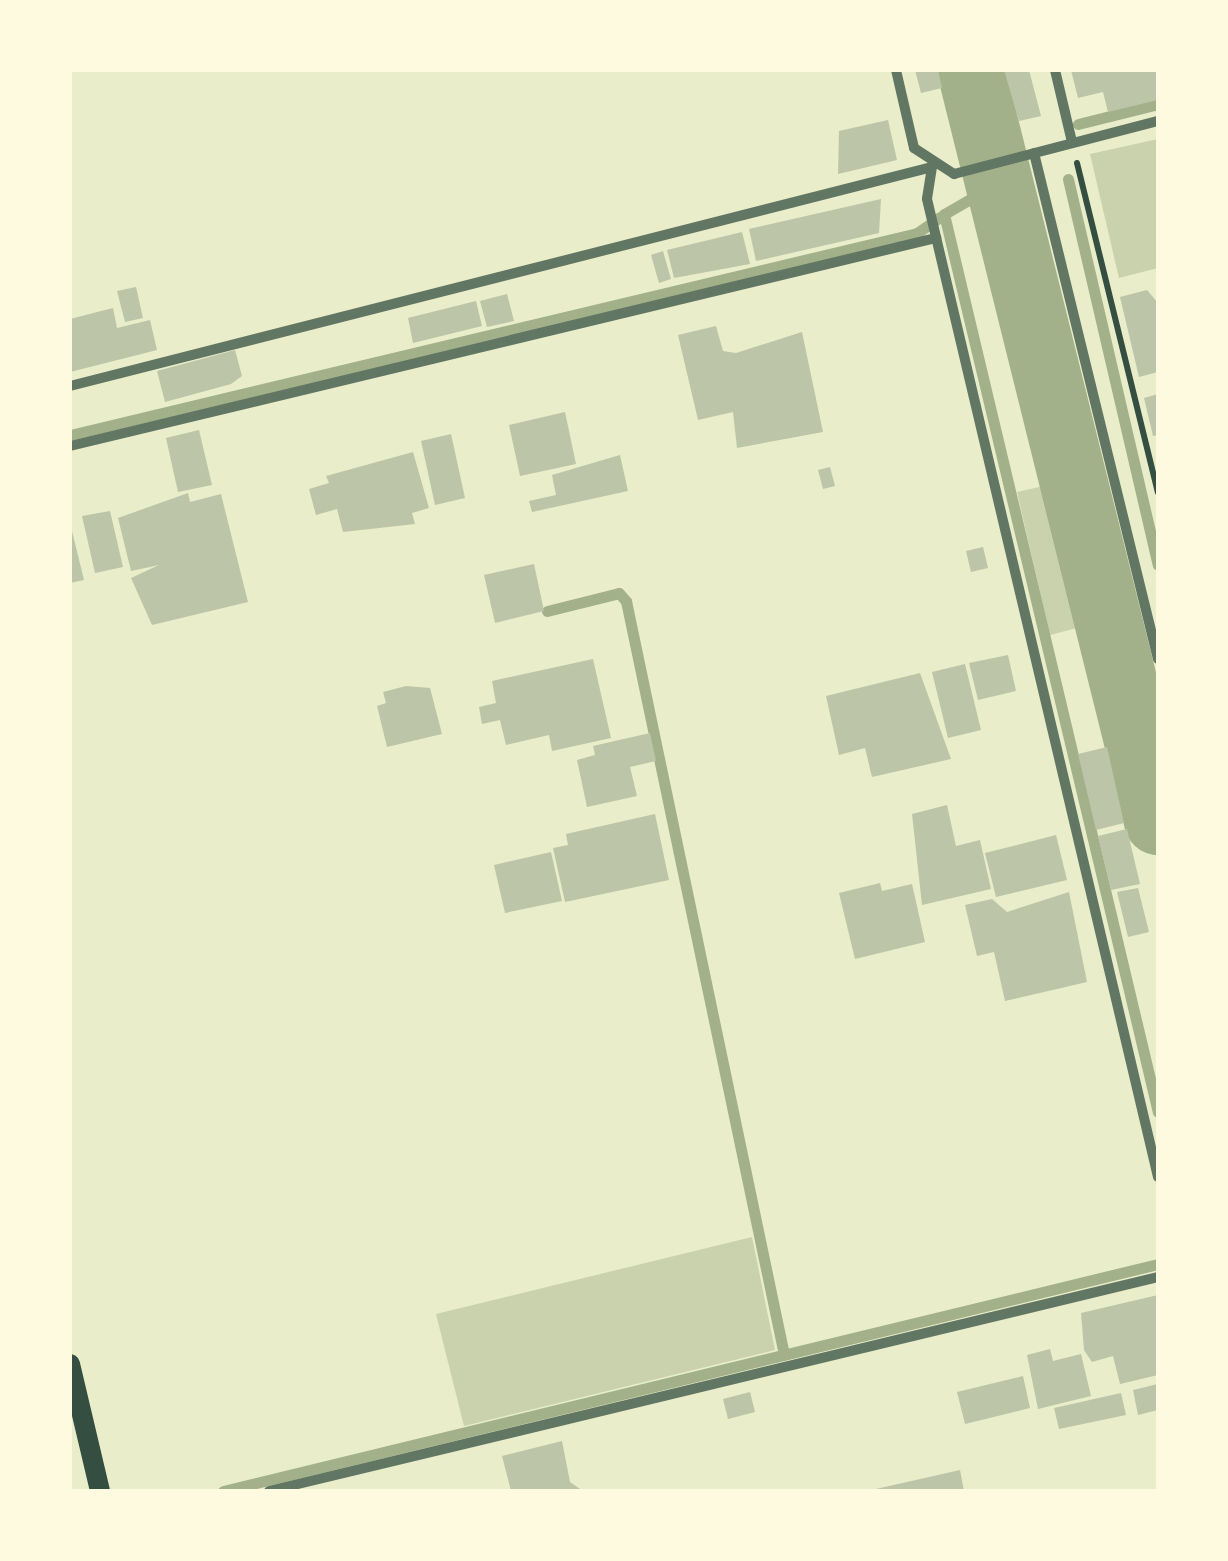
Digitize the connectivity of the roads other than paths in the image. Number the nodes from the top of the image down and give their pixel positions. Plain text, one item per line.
1 (896, 70) edge
2 (1055, 70) edge
3 (1158, 122) edge
4 (1072, 142) junction
5 (1034, 152) junction
6 (932, 167) junction
7 (934, 233) junction
8 (70, 386) edge
9 (70, 446) edge
10 (1154, 622) edge
11 (1158, 659) edge
12 (1158, 1177) edge
13 (1158, 1277) edge
14 (70, 1364) edge
15 (100, 1491) edge
16 (269, 1491) edge

1 - 6 street
2 - 4 street
3 - 4 street
4 - 5 street
5 - 6 street
5 - 10 street
6 - 7 street
6 - 8 street
7 - 9 street
7 - 12 street
10 - 11 street
13 - 16 street
14 - 15 main road

